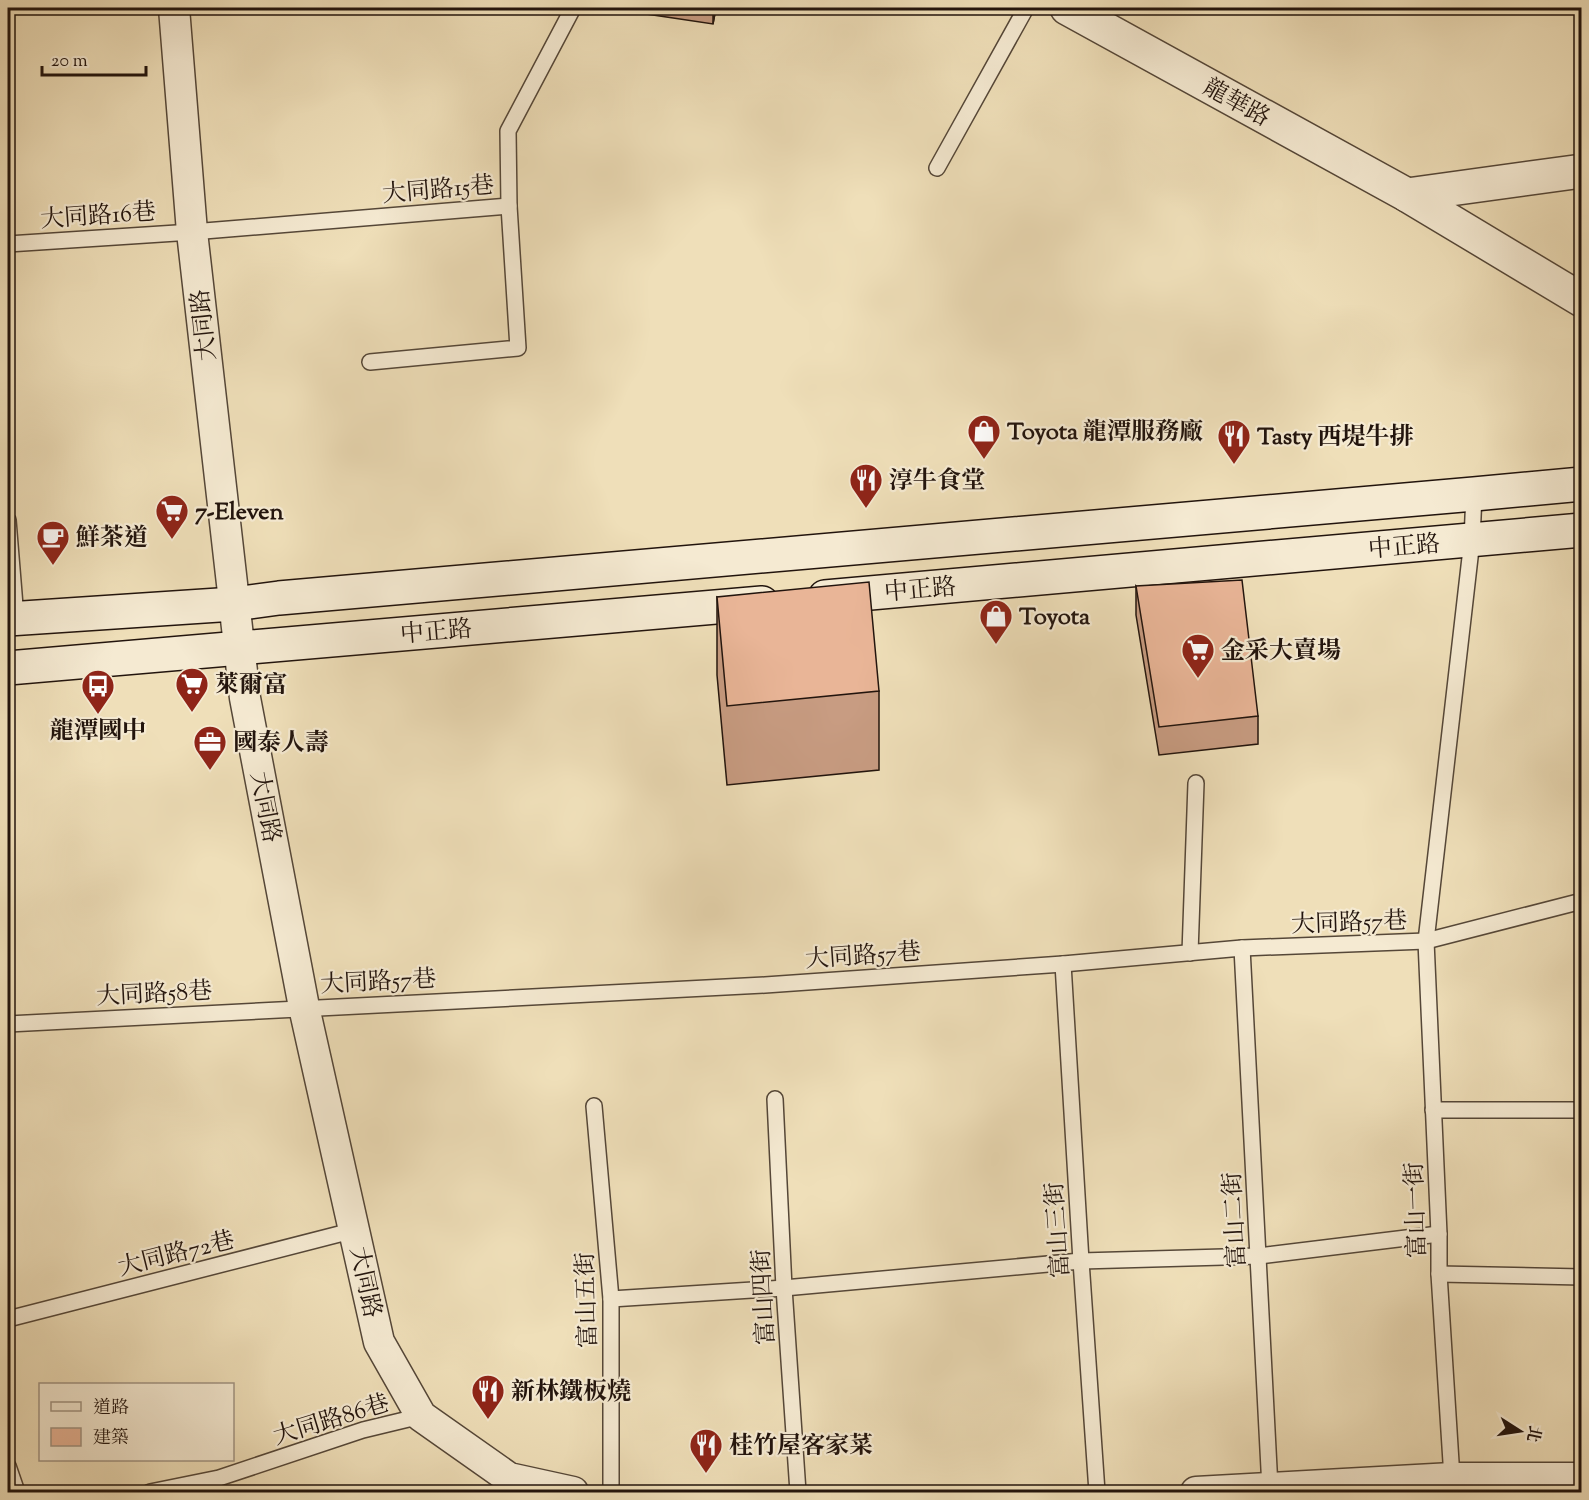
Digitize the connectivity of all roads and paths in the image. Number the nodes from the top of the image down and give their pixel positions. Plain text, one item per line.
1 (174, 8) edge
2 (573, 8) edge
3 (1026, 8) edge
4 (1067, 8) edge
5 (937, 168) dead end
6 (1581, 171) edge
7 (1407, 195) junction
8 (509, 206) junction
9 (192, 232) junction
10 (8, 244) edge
11 (1581, 300) edge
12 (370, 362) dead end
13 (1581, 484) edge
14 (1474, 494) junction
15 (8, 520) edge
16 (1581, 530) edge
17 (1472, 540) junction
18 (234, 604) junction
19 (12, 619) edge
20 (240, 647) junction
21 (8, 668) edge
22 (1196, 783) dead end
23 (1581, 901) edge
24 (1426, 941) junction
25 (1242, 948) junction
26 (1190, 953) junction
27 (1063, 964) junction
28 (303, 1007) junction
29 (8, 1024) edge
30 (775, 1100) dead end
31 (594, 1106) dead end
32 (1433, 1110) junction
33 (1581, 1110) edge
34 (355, 1230) junction
35 (1439, 1234) junction
36 (1259, 1256) junction
37 (1081, 1261) junction
38 (1439, 1274) junction
39 (1581, 1277) edge
40 (784, 1288) junction
41 (611, 1299) junction
42 (8, 1319) edge
43 (421, 1416) junction
44 (8, 1467) edge
45 (1452, 1478) junction
46 (1581, 1478) edge
47 (221, 1485) edge
48 (506, 1485) edge
49 (1270, 1488) junction
50 (17, 1492) edge
51 (150, 1492) edge
52 (573, 1492) edge
53 (611, 1492) edge
54 (798, 1492) edge
55 (1097, 1492) edge
56 (1196, 1492) edge

1 - 9 street, 大同路
2 - 8 lane, 大同路15巷
3 - 5 lane
4 - 7 main road, 龍華路
6 - 7 main road
7 - 11 main road, 龍華路
8 - 9 lane, 大同路15巷
8 - 12 lane
9 - 10 lane, 大同路16巷
9 - 18 street, 大同路
13 - 14 main road, 中正路
14 - 17 lane, 富山一街
14 - 18 main road, 中正路
15 - 19 lane
16 - 17 main road, 中正路
17 - 20 main road, 中正路
17 - 24 lane, 富山一街
18 - 19 main road, 中正路
18 - 20 street, 大同路
20 - 21 main road, 中正路
20 - 28 street, 大同路
22 - 26 lane
23 - 24 lane, 大同路57巷
24 - 25 lane, 大同路57巷
24 - 32 lane, 富山一街
25 - 26 lane, 大同路57巷
25 - 36 lane, 富山二街
26 - 27 lane, 大同路57巷
27 - 28 lane, 大同路57巷
27 - 37 lane, 富山三街
28 - 29 lane, 大同路58巷
28 - 34 street, 大同路
30 - 40 lane, 富山四街
31 - 41 lane, 富山五街
32 - 33 lane
32 - 35 lane, 富山一街
34 - 42 lane, 大同路72巷
34 - 43 street, 大同路
35 - 36 lane
35 - 38 lane, 富山一街
36 - 37 lane
36 - 49 lane, 富山二街
37 - 40 lane
37 - 55 lane, 富山三街
38 - 39 lane
38 - 45 lane, 富山一街
40 - 41 lane
40 - 54 lane, 富山四街
41 - 53 lane, 富山五街
43 - 47 lane, 大同路86巷
43 - 48 street, 大同路
44 - 50 lane
45 - 46 street
45 - 49 street
47 - 51 lane, 大同路86巷
48 - 52 street, 大同路
49 - 56 street

